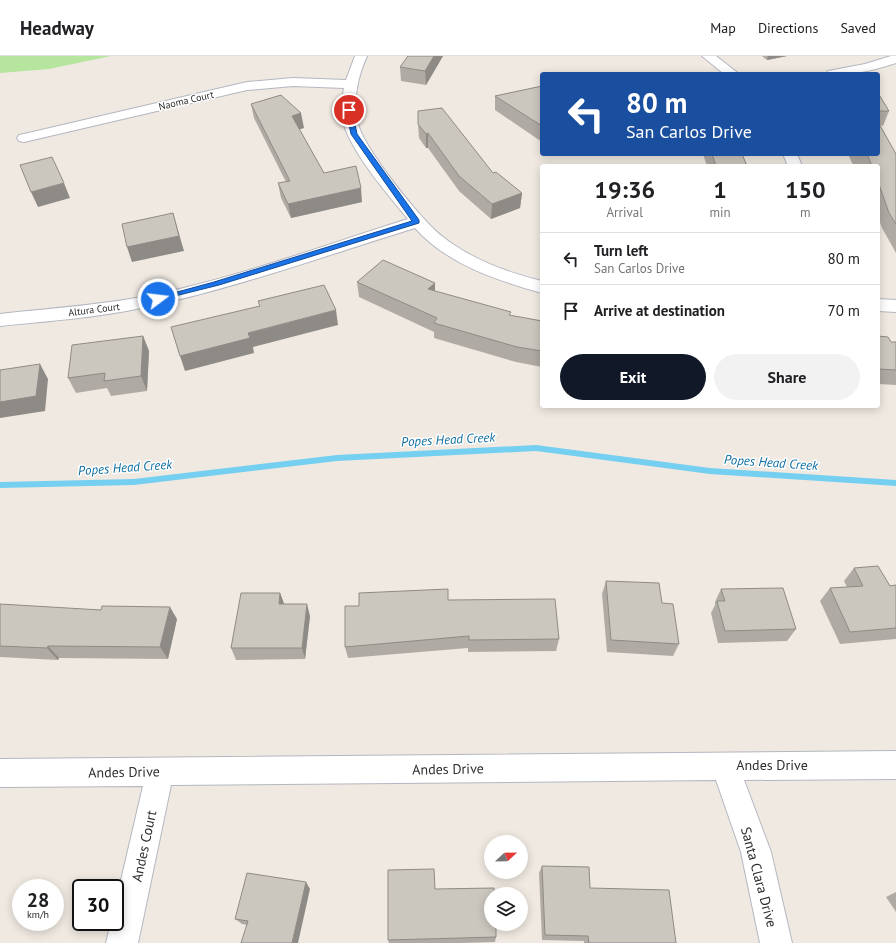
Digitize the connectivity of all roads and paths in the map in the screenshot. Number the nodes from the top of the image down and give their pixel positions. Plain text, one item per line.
1 (360, 56) edge
2 (708, 56) edge
3 (896, 59) edge
4 (729, 72) edge
5 (845, 72) edge
6 (352, 84) junction
7 (24, 138) dead end
8 (416, 222) junction
9 (540, 287) edge
10 (880, 305) edge
11 (896, 306) edge
12 (0, 320) edge
13 (896, 765) edge
14 (725, 766) junction
15 (160, 772) junction
16 (0, 773) edge
17 (122, 943) edge
18 (776, 943) edge

1 - 6 street
2 - 4 street
3 - 5 street
6 - 7 street, Naoma Court
6 - 8 street
8 - 9 street
8 - 12 street, Altura Court
10 - 11 street
13 - 14 street, Andes Drive
14 - 15 street, Andes Drive
14 - 18 street, Santa Clara Drive
15 - 16 street, Andes Drive
15 - 17 street, Andes Court

